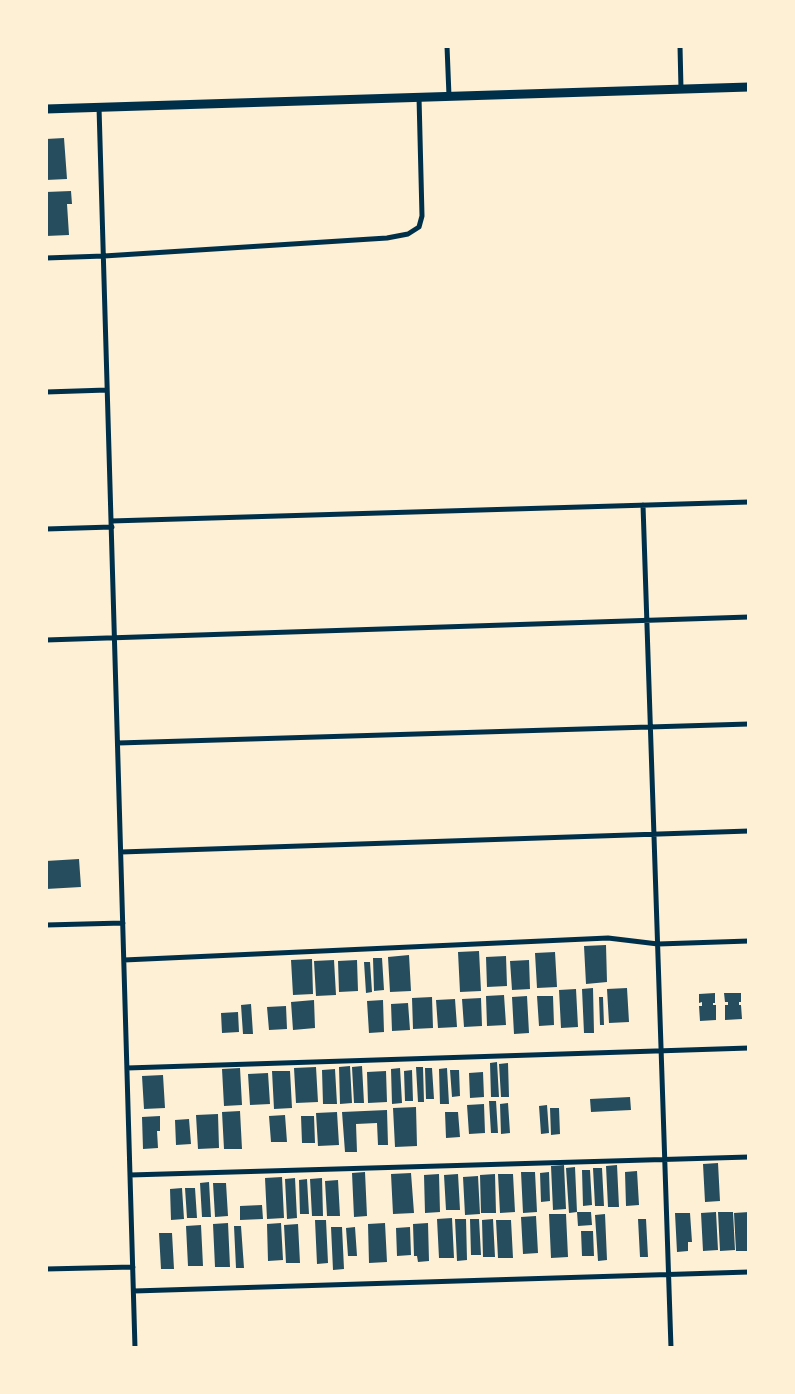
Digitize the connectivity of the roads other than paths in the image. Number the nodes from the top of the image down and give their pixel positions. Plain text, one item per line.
1 (447, 46) edge
2 (680, 46) edge
3 (749, 86) edge
4 (681, 89) junction
5 (449, 96) junction
6 (419, 97) junction
7 (100, 107) junction
8 (46, 109) edge
9 (104, 256) junction
10 (46, 258) edge
11 (108, 390) junction
12 (46, 392) edge
13 (749, 502) edge
14 (644, 505) junction
15 (111, 524) junction
16 (46, 529) edge
17 (749, 617) edge
18 (647, 621) junction
19 (115, 638) junction
20 (46, 640) edge
21 (749, 724) edge
22 (651, 727) junction
23 (118, 743) junction
24 (749, 831) edge
25 (654, 835) junction
26 (121, 852) junction
27 (123, 923) junction
28 (46, 925) edge
29 (749, 941) edge
30 (658, 944) junction
31 (124, 960) junction
32 (749, 1048) edge
33 (662, 1051) junction
34 (127, 1068) junction
35 (749, 1157) edge
36 (665, 1160) junction
37 (130, 1175) junction
38 (133, 1267) junction
39 (46, 1269) edge
40 (749, 1272) edge
41 (669, 1274) junction
42 (134, 1291) junction
43 (135, 1348) edge
44 (671, 1348) edge

1 - 5 street
2 - 4 street
3 - 4 street
4 - 5 street
5 - 6 street
6 - 7 street
6 - 9 street
7 - 8 street
7 - 9 street
9 - 10 street
9 - 11 street
11 - 12 street
11 - 15 street
13 - 14 street
14 - 15 street
14 - 18 street
15 - 16 street
15 - 19 street
17 - 18 street
18 - 19 street
18 - 22 street
19 - 20 street
19 - 23 street
21 - 22 street
22 - 23 street
22 - 25 street
23 - 26 street
24 - 25 street
25 - 26 street
25 - 30 street
26 - 27 street
27 - 28 street
27 - 31 street
29 - 30 street
30 - 31 street
30 - 33 street
31 - 34 street
32 - 33 street
33 - 34 street
33 - 36 street
34 - 37 street
35 - 36 street
36 - 37 street
36 - 41 street
37 - 38 street
38 - 39 street
38 - 42 street
40 - 41 street
41 - 42 street
41 - 44 street
42 - 43 street

